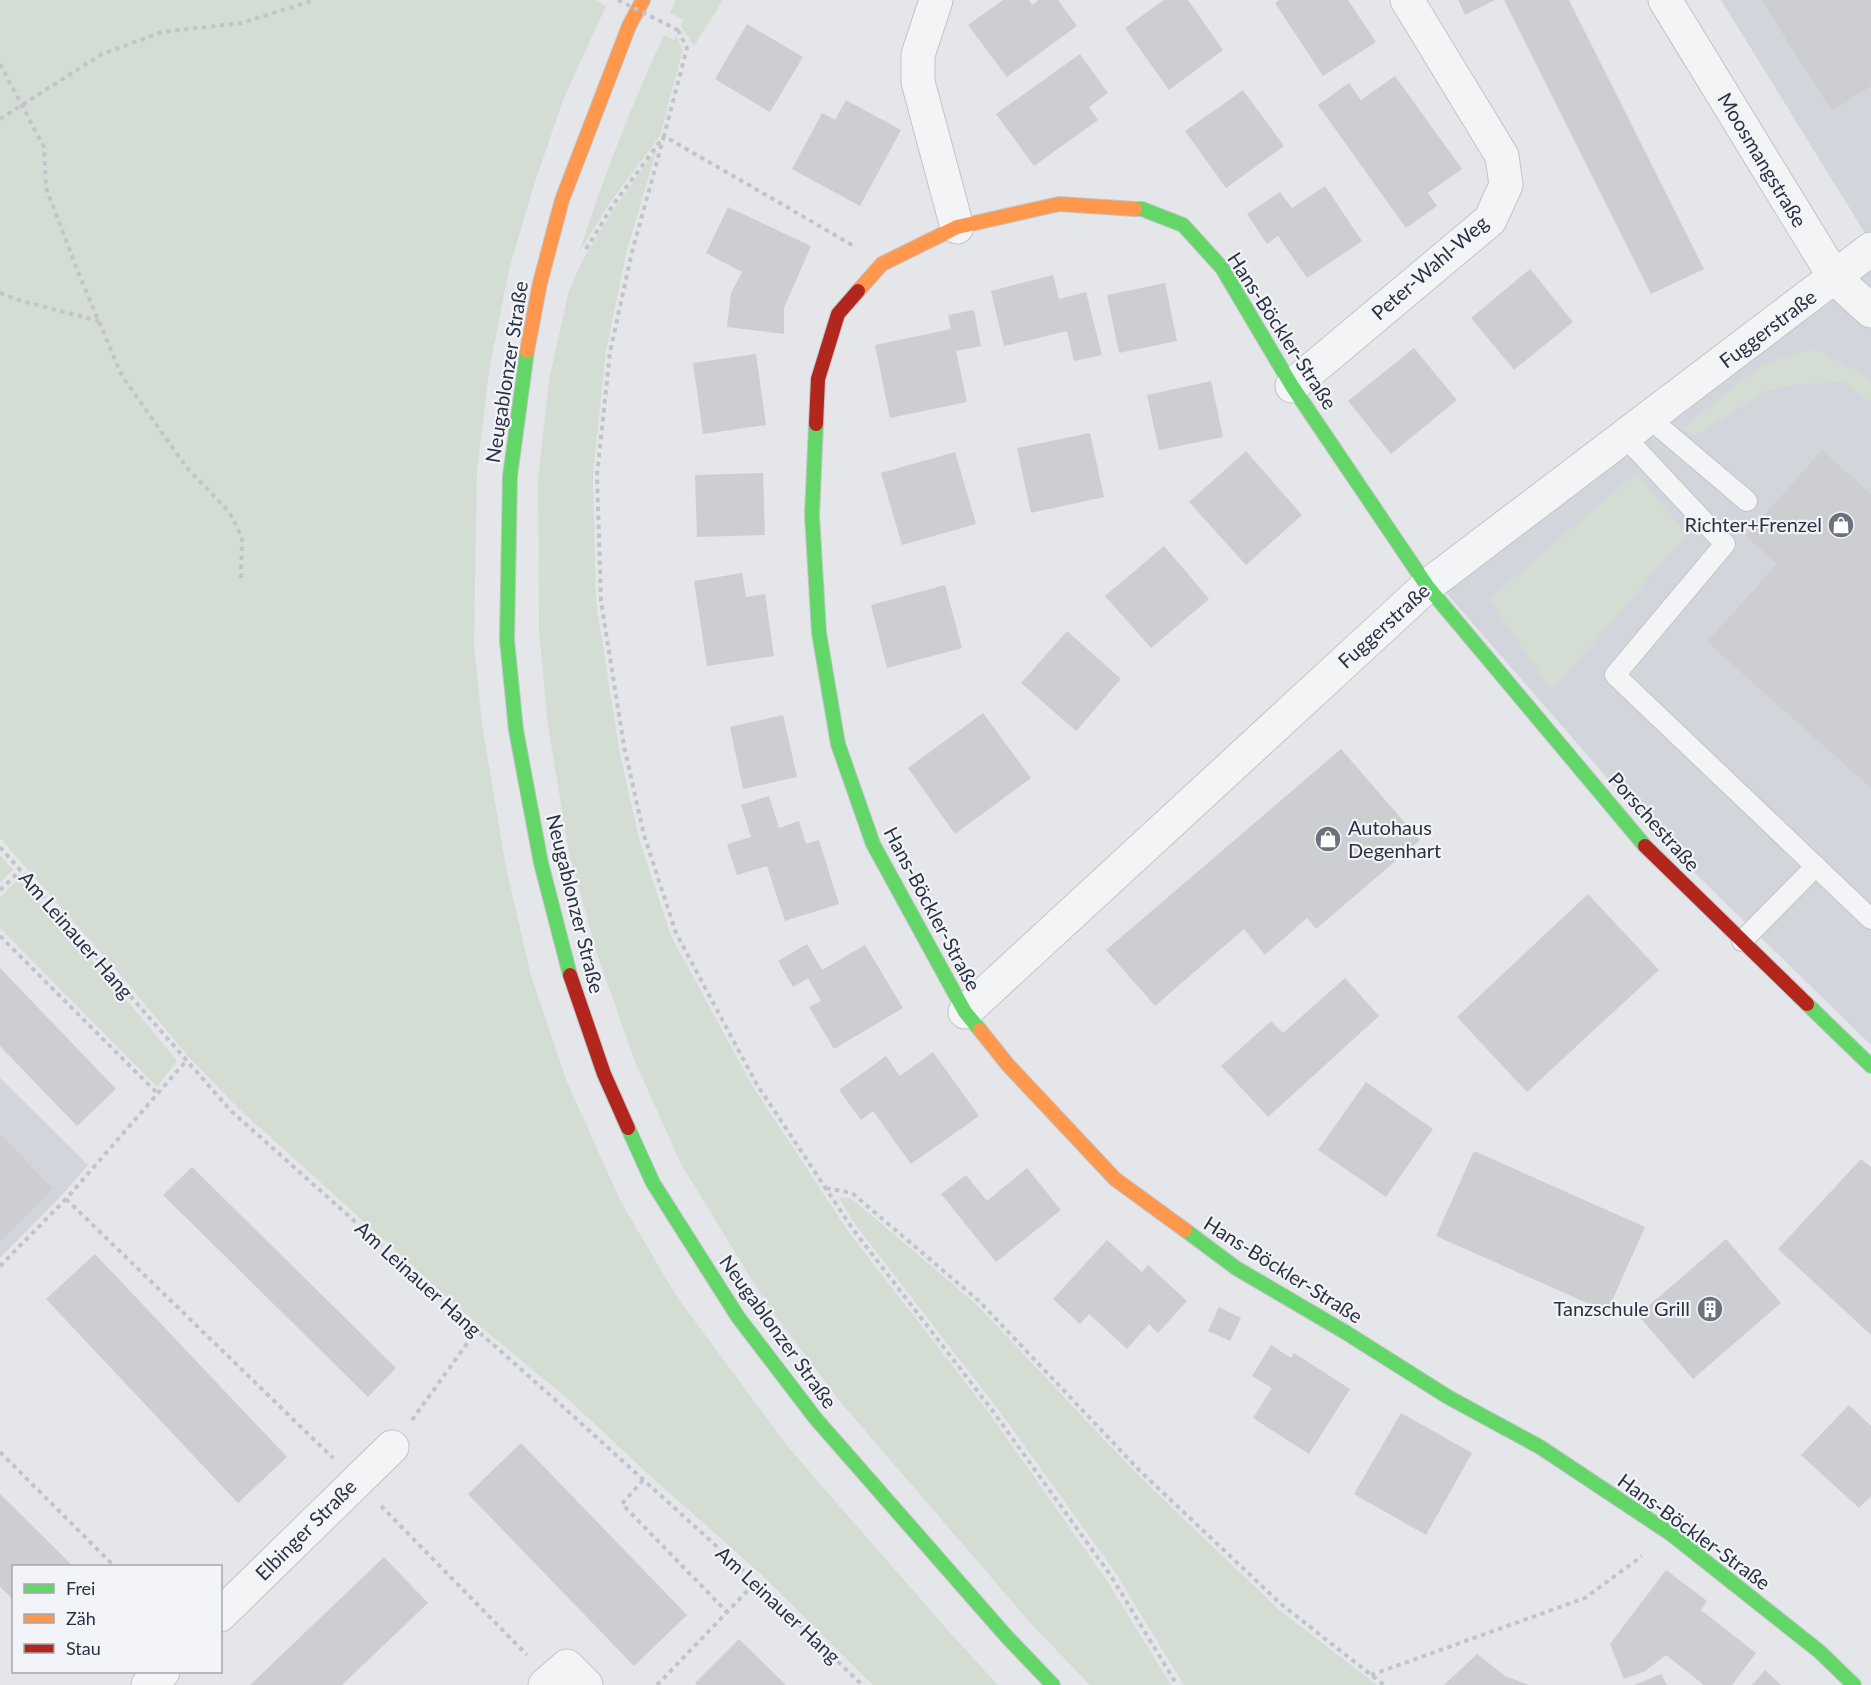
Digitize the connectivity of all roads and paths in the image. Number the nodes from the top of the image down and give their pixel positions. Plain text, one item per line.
1 (315, 0) edge
2 (617, 0) edge
3 (643, 0) edge
4 (936, 0) edge
5 (1407, 0) edge
6 (1665, 0) edge
7 (612, 8) dead end
8 (664, 21) dead end
9 (659, 31) dead end
10 (0, 64) edge
11 (21, 106) junction
12 (0, 119) edge
13 (664, 136) junction
14 (957, 227) junction
15 (1871, 249) edge
16 (582, 256) dead end
17 (882, 264) junction
18 (1834, 278) junction
19 (0, 293) edge
20 (1871, 311) edge
21 (99, 321) junction
22 (1292, 386) junction
23 (1637, 427) junction
24 (1747, 501) dead end
25 (241, 580) dead end
26 (1427, 586) junction
27 (0, 847) edge
28 (1816, 866) junction
29 (20, 871) junction
30 (0, 890) edge
31 (1871, 919) edge
32 (0, 936) edge
33 (1742, 941) junction
34 (965, 1012) junction
35 (186, 1061) junction
36 (1871, 1066) edge
37 (158, 1093) junction
38 (826, 1188) junction
39 (66, 1199) junction
40 (0, 1266) edge
41 (477, 1331) junction
42 (392, 1447) joint
43 (0, 1452) edge
44 (356, 1480) junction
45 (643, 1480) junction
46 (1671, 1534) junction
47 (113, 1565) edge
48 (756, 1582) junction
49 (726, 1611) junction
50 (222, 1613) edge
51 (161, 1673) edge
52 (1370, 1676) junction
53 (548, 1682) edge
54 (148, 1685) edge
55 (585, 1685) edge
56 (657, 1685) edge
57 (862, 1685) edge
58 (1053, 1685) edge
59 (1178, 1685) edge
60 (1384, 1685) edge
61 (1854, 1685) edge

1 - 11 path
2 - 7 path
2 - 13 path, bridge
3 - 58 street, Neugablonzer Straße
4 - 14 street
5 - 22 street, Peter-Wahl-Weg
6 - 18 street, Moosmangstraße
8 - 9 path
10 - 11 path
11 - 12 path
11 - 21 path
13 - 16 path
13 - 17 path
13 - 38 path
14 - 17 street, Hans-Böckler-Straße
14 - 22 street, Hans-Böckler-Straße
15 - 18 street, Fuggerstraße
17 - 34 street, Hans-Böckler-Straße
18 - 20 street, Moosmangstraße
18 - 23 street, Fuggerstraße
19 - 21 path
21 - 25 path
22 - 26 street, Hans-Böckler-Straße
23 - 24 lane
23 - 26 street, Fuggerstraße
23 - 28 lane
26 - 33 street, Porschestraße
26 - 34 street, Fuggerstraße
27 - 29 path, Am Leinauer Hang
28 - 31 lane
28 - 33 lane
29 - 30 path
29 - 35 path, Am Leinauer Hang
32 - 37 path
33 - 36 street, Porschestraße
34 - 46 street, Hans-Böckler-Straße
35 - 37 path
35 - 41 path, Am Leinauer Hang
37 - 39 path
38 - 52 path
38 - 59 path
39 - 40 path
39 - 44 path
41 - 42 path
41 - 45 path, Am Leinauer Hang
42 - 44 street, Elbinger Straße
43 - 47 path
44 - 50 street, Elbinger Straße
44 - 53 path
45 - 48 path, Am Leinauer Hang
45 - 49 path
46 - 52 path
46 - 61 street, Hans-Böckler-Straße
48 - 49 path
48 - 57 path, Am Leinauer Hang
49 - 56 path
51 - 54 street
52 - 60 path
53 - 55 street

